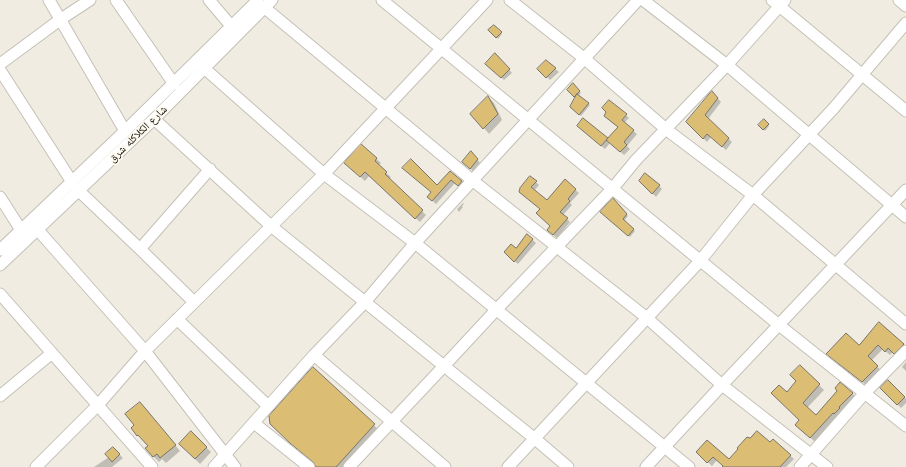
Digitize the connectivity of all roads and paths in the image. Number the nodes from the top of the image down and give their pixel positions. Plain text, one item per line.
1 (49, 0) edge
2 (90, 0) edge
3 (116, 0) edge
4 (209, 0) edge
5 (382, 0) edge
6 (487, 0) edge
7 (510, 0) edge
8 (638, 0) edge
9 (643, 0) edge
10 (899, 0) edge
11 (779, 2) edge
12 (265, 3) edge
13 (906, 6) edge
14 (61, 19) junction
15 (906, 23) edge
16 (232, 27) junction
17 (441, 48) junction
18 (585, 59) junction
19 (0, 64) edge
20 (727, 65) junction
21 (204, 68) junction
22 (0, 70) edge
23 (861, 75) junction
24 (174, 84) junction
25 (386, 108) junction
26 (906, 111) edge
27 (154, 119) junction
28 (528, 119) junction
29 (667, 130) junction
30 (126, 131) junction
31 (809, 135) junction
32 (210, 169) junction
33 (324, 174) junction
34 (472, 180) junction
35 (75, 186) junction
36 (613, 188) junction
37 (906, 190) edge
38 (753, 195) junction
39 (0, 197) edge
40 (892, 205) junction
41 (906, 217) edge
42 (271, 226) junction
43 (38, 229) junction
44 (21, 230) junction
45 (415, 243) junction
46 (557, 247) junction
47 (140, 249) junction
48 (0, 250) edge
49 (700, 261) junction
50 (0, 265) edge
51 (836, 266) junction
52 (0, 294) edge
53 (194, 302) junction
54 (365, 302) junction
55 (496, 310) junction
56 (647, 318) junction
57 (177, 319) junction
58 (906, 324) edge
59 (779, 325) junction
60 (145, 351) junction
61 (906, 352) edge
62 (52, 353) junction
63 (314, 355) junction
64 (444, 366) junction
65 (587, 383) junction
66 (722, 385) junction
67 (865, 393) junction
68 (0, 396) edge
69 (98, 405) junction
70 (268, 406) junction
71 (392, 422) junction
72 (254, 423) junction
73 (906, 426) edge
74 (534, 438) junction
75 (665, 447) junction
76 (225, 455) junction
77 (812, 455) junction
78 (36, 467) edge
79 (152, 467) edge
80 (214, 467) edge
81 (235, 467) edge
82 (309, 467) edge
83 (349, 467) edge
84 (446, 467) edge
85 (508, 467) edge
86 (568, 467) edge
87 (646, 467) edge
88 (689, 467) edge
89 (800, 467) edge
90 (827, 467) edge

1 - 14 street
2 - 14 street
3 - 24 street
4 - 16 street
5 - 17 street
6 - 17 street
7 - 18 street
8 - 18 street
9 - 20 street
10 - 13 street
11 - 20 street
11 - 23 street
12 - 16 street, شارع الكلاكله شرق
12 - 21 street, شارع الكلاكله شرق
12 - 25 street
14 - 19 street
14 - 30 street
15 - 23 street
16 - 24 street, شارع الكلاكله شرق
17 - 25 street
17 - 28 street
18 - 28 street
18 - 29 street
20 - 29 street
20 - 31 street
21 - 27 street, شارع الكلاكله شرق
21 - 33 street
22 - 35 street
23 - 26 street
23 - 31 street
24 - 30 street, شارع الكلاكله شرق
25 - 33 street
25 - 34 street
27 - 32 street
27 - 35 street, شارع الكلاكله شرق
28 - 34 street
28 - 36 street
29 - 36 street
29 - 38 street
30 - 35 street, شارع الكلاكله شرق
31 - 38 street
31 - 40 street
32 - 42 street
32 - 47 street
33 - 42 street
33 - 45 street
34 - 45 street
34 - 46 street
35 - 43 street, شارع الكلاكله شرق
35 - 44 street, شارع الكلاكله شرق
35 - 47 street
36 - 46 street
36 - 49 street
37 - 40 street
38 - 49 street
38 - 51 street
39 - 44 street
40 - 41 street
40 - 51 street
42 - 53 street
42 - 54 street
43 - 50 street, شارع الكلاكله شرق
43 - 60 street
44 - 48 street, شارع الكلاكله شرق
45 - 54 street
45 - 55 street
46 - 55 street
46 - 56 street
47 - 53 street
49 - 56 street
49 - 59 street
51 - 58 street
51 - 59 street
52 - 62 street
53 - 57 street
54 - 63 street
54 - 64 street
55 - 64 street
55 - 65 street
56 - 65 street
56 - 66 street
57 - 60 street
57 - 70 street
59 - 66 street
59 - 67 street
60 - 69 street
60 - 76 street
61 - 67 street
62 - 68 street
62 - 69 street
63 - 70 street
63 - 71 street
64 - 71 street
64 - 74 street
65 - 74 street
65 - 75 street
66 - 75 street
66 - 77 street
67 - 73 street
67 - 77 street
69 - 78 street
69 - 79 street
70 - 72 street
71 - 83 street
71 - 84 street
72 - 76 street
72 - 82 street
74 - 85 street
74 - 86 street
75 - 87 street
75 - 88 street
76 - 80 street
76 - 81 street
77 - 89 street
77 - 90 street

